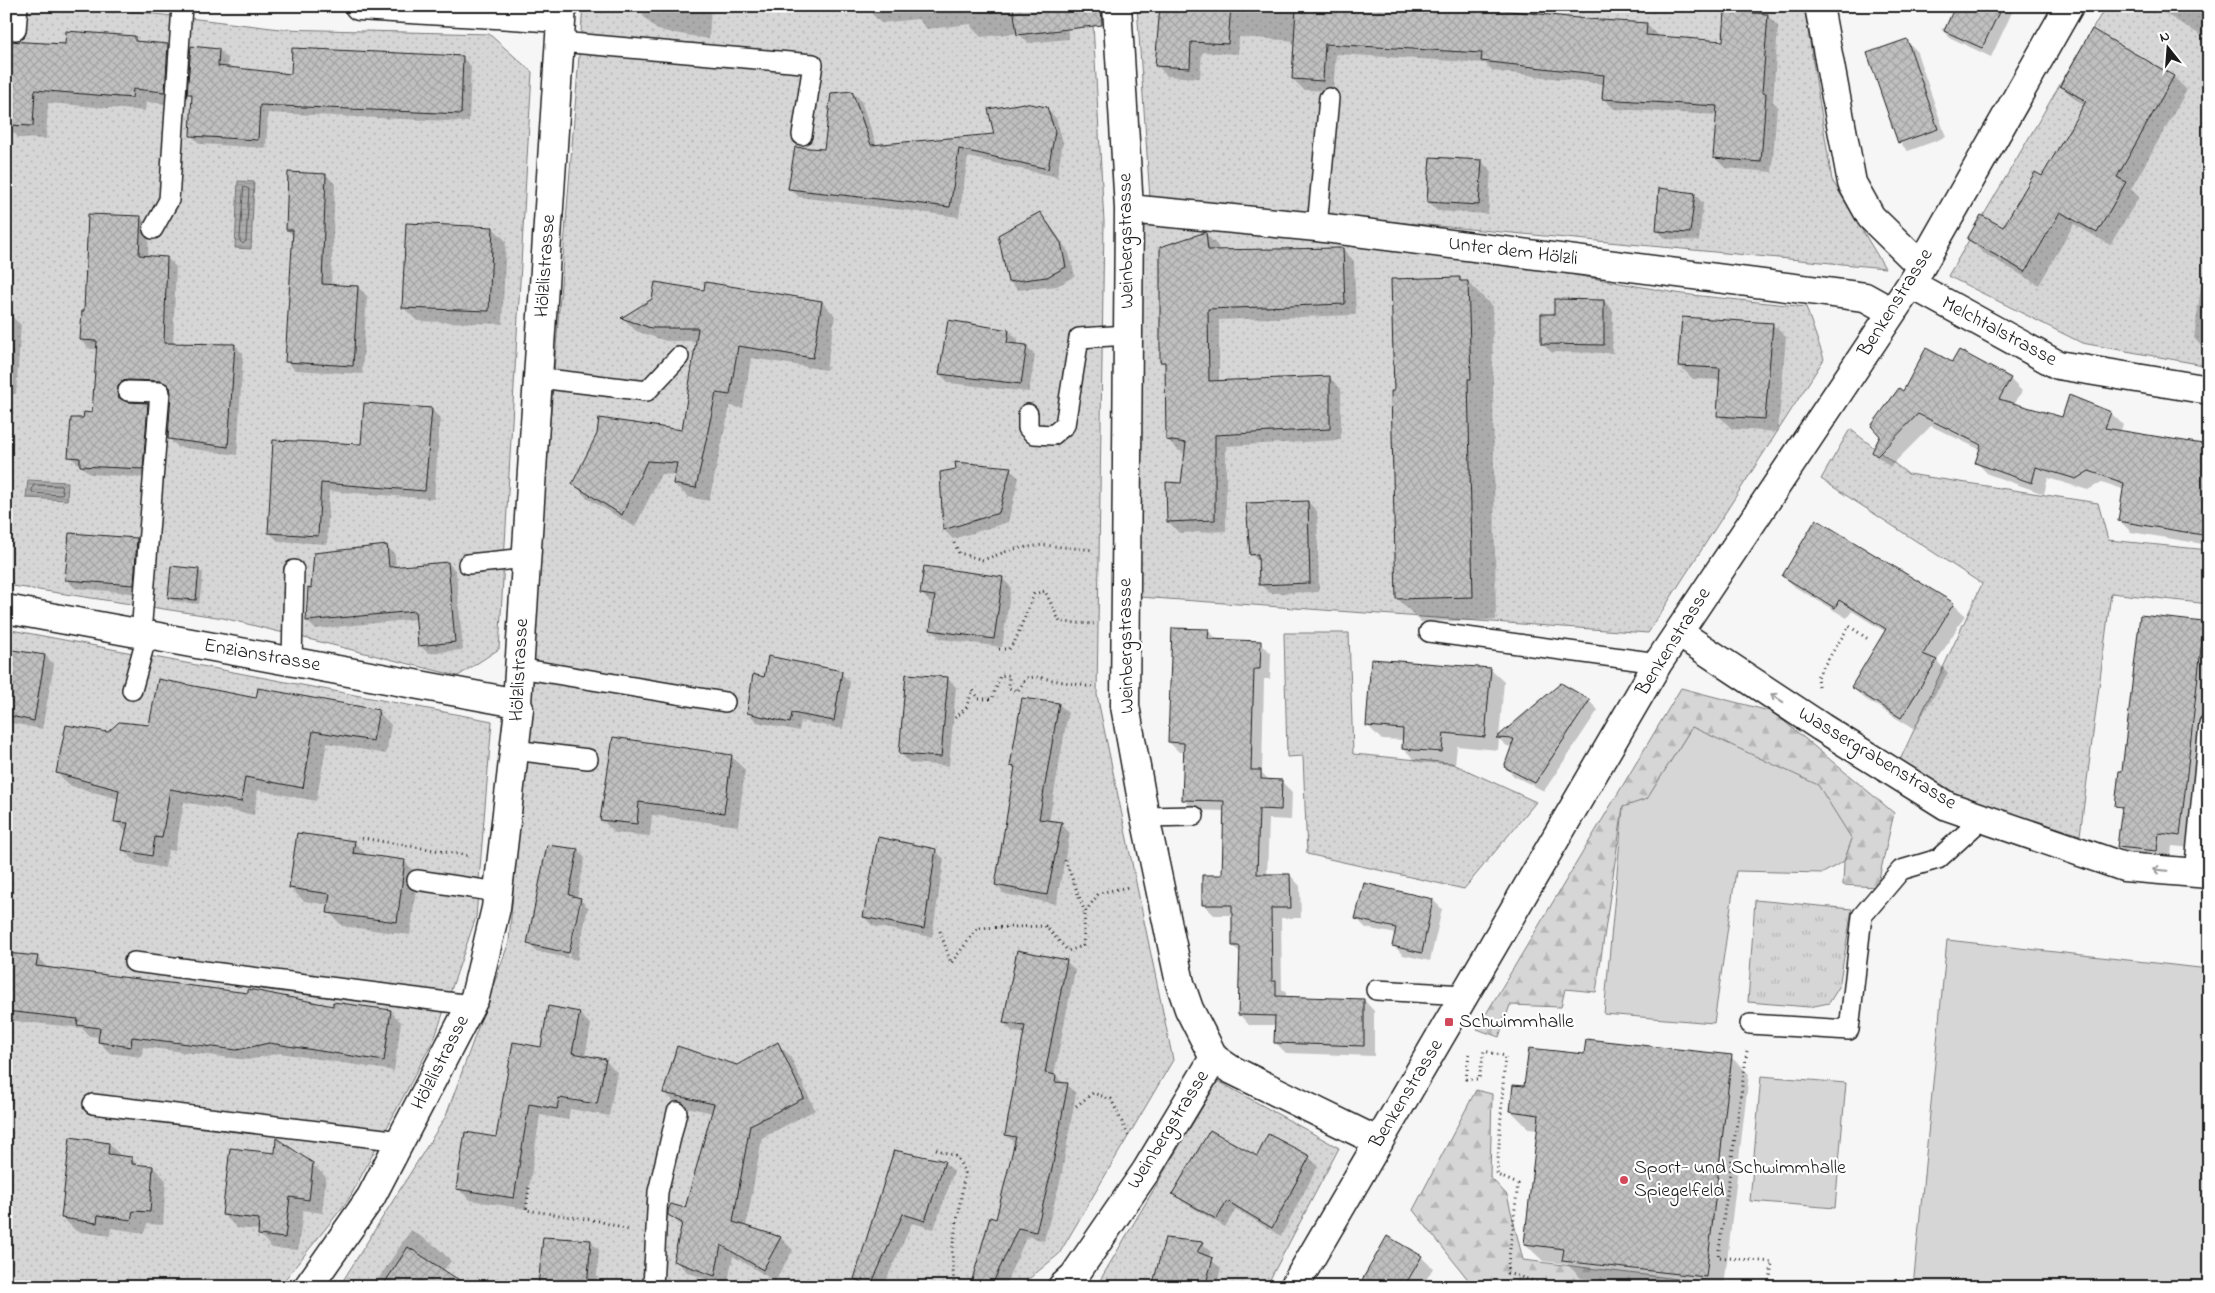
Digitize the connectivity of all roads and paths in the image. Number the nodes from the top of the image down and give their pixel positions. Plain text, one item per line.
1 (18, 6) edge
2 (182, 6) edge
3 (359, 6) edge
4 (1117, 6) edge
5 (1819, 6) edge
6 (2069, 6) edge
7 (561, 22) edge
8 (16, 30) dead end
9 (1329, 98) dead end
10 (802, 135) dead end
11 (1129, 209) junction
12 (1317, 227) junction
13 (153, 229) dead end
14 (1916, 275) junction
15 (1892, 312) junction
16 (1128, 335) junction
17 (679, 357) dead end
18 (538, 378) junction
19 (2209, 390) edge
20 (128, 391) dead end
21 (1028, 414) dead end
22 (6, 505) edge
23 (6, 531) edge
24 (954, 543) dead end
25 (1126, 553) junction
26 (526, 558) junction
27 (468, 564) dead end
28 (294, 570) dead end
29 (6, 609) edge
30 (1126, 626) junction
31 (1429, 632) dead end
32 (1679, 633) junction
33 (144, 634) junction
34 (1868, 639) dead end
35 (999, 649) dead end
36 (292, 662) junction
37 (1658, 664) junction
38 (520, 668) junction
39 (132, 690) dead end
40 (1125, 693) junction
41 (725, 702) dead end
42 (517, 703) junction
43 (955, 718) dead end
44 (2209, 724) edge
45 (1821, 727) junction
46 (514, 750) junction
47 (588, 759) dead end
48 (1194, 816) dead end
49 (1145, 817) junction
50 (1983, 818) junction
51 (362, 838) dead end
52 (1065, 860) dead end
53 (501, 861) junction
54 (2201, 873) edge
55 (417, 880) dead end
56 (1158, 881) junction
57 (498, 892) junction
58 (1085, 912) junction
59 (940, 931) dead end
60 (134, 962) dead end
61 (1376, 990) dead end
62 (1465, 995) junction
63 (471, 1005) junction
64 (1750, 1024) joint
65 (1437, 1044) junction
66 (1214, 1058) junction
67 (93, 1104) dead end
68 (1076, 1106) dead end
69 (677, 1112) dead end
70 (401, 1141) junction
71 (1378, 1142) junction
72 (936, 1150) dead end
73 (1146, 1171) junction
74 (529, 1188) dead end
75 (656, 1239) junction
76 (308, 1287) edge
77 (653, 1287) edge
78 (954, 1287) edge
79 (1062, 1287) edge
80 (1294, 1287) edge
81 (1554, 1287) edge
82 (1769, 1287) edge

1 - 8 lane
2 - 13 lane
3 - 7 street
4 - 11 street, Weinbergstrasse
5 - 14 street, Melchtalstrasse
6 - 14 street, Benkenstrasse
7 - 10 lane
7 - 18 street, Hölzlistrasse
9 - 12 lane
11 - 12 street, Unter dem Hölzli
11 - 16 street, Weinbergstrasse
12 - 15 street, Unter dem Hölzli
14 - 15 street, Benkenstrasse
14 - 19 street, Melchtalstrasse
15 - 32 street, Benkenstrasse
16 - 21 lane
16 - 25 street, Weinbergstrasse
17 - 18 lane
18 - 26 street, Hölzlistrasse
20 - 33 lane
22 - 23 path
24 - 25 path
25 - 30 street, Weinbergstrasse
26 - 27 lane
26 - 38 street, Hölzlistrasse
28 - 36 lane
29 - 33 street, Enzianstrasse
30 - 35 path
30 - 40 street, Weinbergstrasse
31 - 37 lane
32 - 37 street, Benkenstrasse
45 -> 32 street, Wassergrabenstrasse
33 - 36 street, Enzianstrasse
33 - 39 lane
34 - 45 path
36 - 42 street, Enzianstrasse
37 - 62 street, Benkenstrasse
38 - 41 lane
38 - 42 street, Hölzlistrasse
40 - 43 path
40 - 49 street, Weinbergstrasse
42 - 46 street, Hölzlistrasse
44 - 54 lane
45 - 50 street, Wassergrabenstrasse
46 - 47 lane
46 - 53 street, Hölzlistrasse
48 - 49 lane
49 - 56 street, Weinbergstrasse
54 -> 50 street, Wassergrabenstrasse
50 - 64 lane
51 - 53 path
52 - 58 path
53 - 57 street, Hölzlistrasse
55 - 57 lane
56 - 58 path
56 - 66 street, Weinbergstrasse
57 - 63 street, Hölzlistrasse
58 - 59 path
60 - 63 lane
61 - 62 lane
62 - 65 street, Benkenstrasse
63 - 70 street, Hölzlistrasse
64 - 82 path
65 - 71 street, Benkenstrasse
65 - 81 path
66 - 71 street
66 - 73 street, Weinbergstrasse
67 - 70 lane
68 - 73 path
69 - 75 lane
70 - 76 street, Hölzlistrasse
71 - 80 street, Benkenstrasse
72 - 78 path
73 - 79 street, Weinbergstrasse
74 - 75 path
75 - 77 lane

